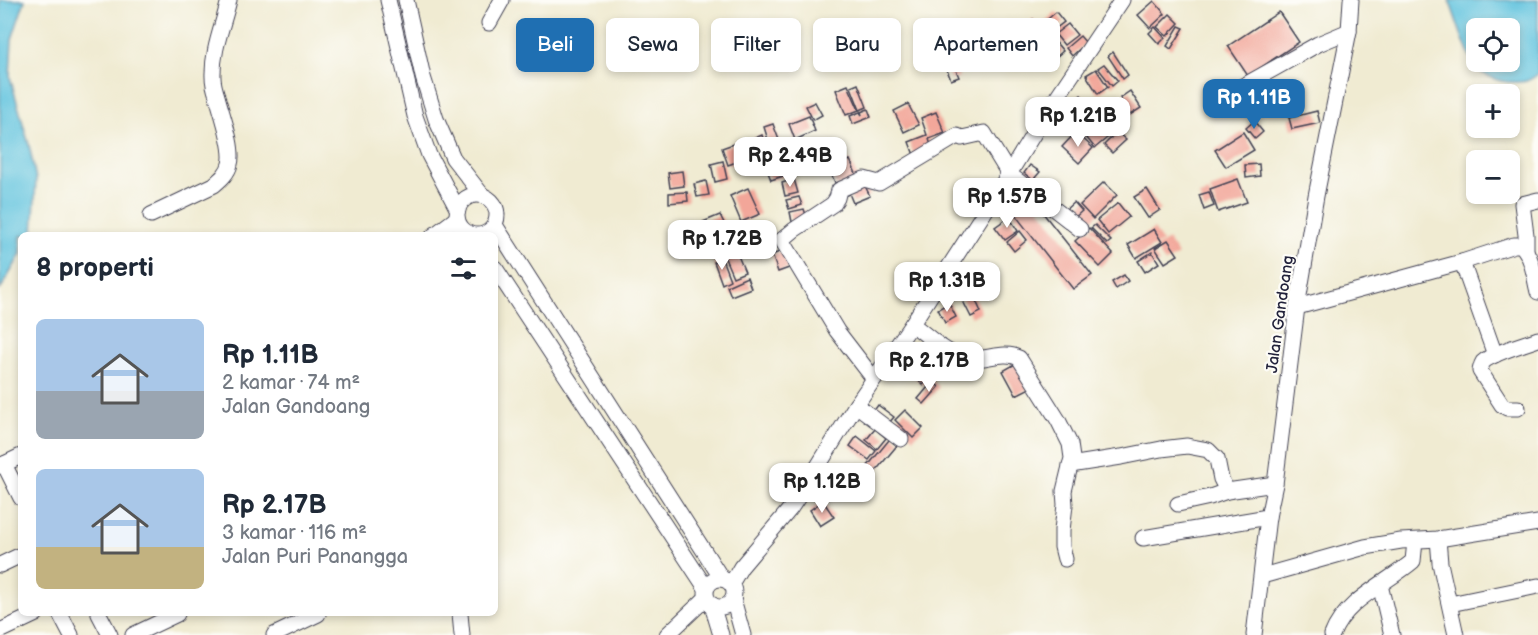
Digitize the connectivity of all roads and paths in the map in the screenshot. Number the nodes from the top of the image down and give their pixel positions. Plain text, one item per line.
1 (229, 0) edge
2 (388, 0) edge
3 (406, 0) edge
4 (502, 0) edge
5 (1122, 0) edge
6 (1351, 0) edge
7 (489, 23) dead end
8 (1348, 31) junction
9 (1236, 90) dead end
10 (1009, 174) junction
11 (482, 195) junction
12 (1538, 200) edge
13 (457, 214) junction
14 (151, 215) dead end
15 (495, 225) junction
16 (1080, 229) dead end
17 (437, 232) edge
18 (467, 232) edge
19 (490, 232) edge
20 (1526, 250) junction
21 (1461, 262) junction
22 (498, 273) edge
23 (1538, 292) edge
24 (1297, 307) junction
25 (912, 324) junction
26 (1538, 339) edge
27 (1495, 355) junction
28 (874, 379) junction
29 (856, 405) junction
30 (1518, 408) dead end
31 (901, 439) dead end
32 (18, 457) edge
33 (2, 465) edge
34 (1070, 465) junction
35 (11, 480) edge
36 (1275, 484) junction
37 (1227, 491) junction
38 (1178, 504) dead end
39 (1268, 517) junction
40 (1538, 524) edge
41 (1143, 538) dead end
42 (1437, 540) junction
43 (1414, 541) junction
44 (18, 556) edge
45 (1414, 557) junction
46 (1065, 559) dead end
47 (1440, 562) junction
48 (0, 565) edge
49 (1262, 576) junction
50 (1380, 585) junction
51 (1538, 586) edge
52 (729, 587) junction
53 (708, 597) junction
54 (1450, 604) junction
55 (32, 616) edge
56 (61, 616) edge
57 (100, 616) edge
58 (173, 616) edge
59 (314, 616) edge
60 (460, 616) edge
61 (0, 632) edge
62 (71, 635) edge
63 (110, 635) edge
64 (133, 635) edge
65 (274, 635) edge
66 (462, 635) edge
67 (667, 635) edge
68 (721, 635) edge
69 (743, 635) edge
70 (1254, 635) edge
71 (1332, 635) edge
72 (1392, 635) edge
73 (1456, 635) edge

1 - 14 street
2 - 13 street
3 - 11 street
4 - 7 street
5 - 10 street
6 - 8 street, Jalan Gandoang
8 - 9 street
8 - 24 street, Jalan Gandoang
10 - 16 street
10 - 25 street
10 - 28 street
11 - 13 street
11 - 15 street
12 - 20 street
13 - 17 street
13 - 18 street
15 - 19 street
15 - 52 street
20 - 21 street
20 - 23 street
21 - 24 street
21 - 27 street
22 - 53 street
24 - 36 street, Jalan Gandoang
25 - 28 street
25 - 34 street
26 - 27 street
27 - 30 street
28 - 29 street
29 - 31 street
29 - 52 street
32 - 33 street
33 - 35 street
34 - 37 street
34 - 46 street
36 - 37 street
36 - 39 street, Jalan Gandoang
37 - 38 street
39 - 41 street
39 - 49 street, Jalan Gandoang
40 - 42 street
42 - 43 street
42 - 47 street
43 - 45 street
43 - 49 street
44 - 48 street
45 - 47 street
45 - 50 street
47 - 54 street
49 - 70 street, Jalan Gandoang
50 - 71 street
50 - 72 street
51 - 54 street
52 - 53 street
52 - 53 street
52 - 69 street
53 - 67 street
53 - 68 street
54 - 73 street
55 - 61 street
56 - 62 street
57 - 63 street
58 - 64 street
59 - 65 street
60 - 66 street

